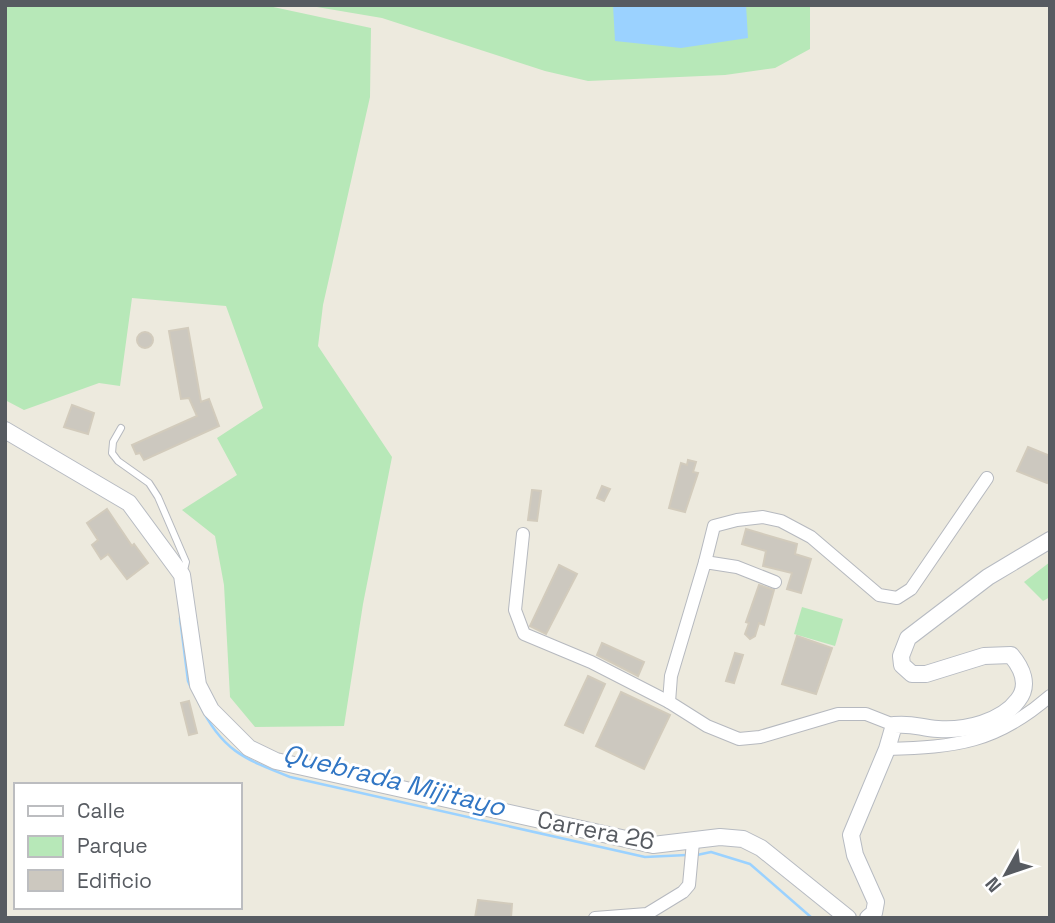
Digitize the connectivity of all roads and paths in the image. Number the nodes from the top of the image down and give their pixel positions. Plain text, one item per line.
1 (121, 428) dead end
2 (5, 430) edge
3 (987, 478) dead end
4 (523, 534) dead end
5 (1050, 540) edge
6 (705, 562) junction
7 (182, 575) junction
8 (775, 582) dead end
9 (1050, 696) edge
10 (669, 702) junction
11 (894, 725) junction
12 (887, 749) junction
13 (693, 842) junction
14 (595, 918) edge
15 (848, 918) edge
16 (868, 918) edge

1 - 7 lane
2 - 7 street, Carrera 26
3 - 6 street
4 - 10 street
5 - 11 street
6 - 8 street
6 - 10 street
7 - 13 street, Carrera 26
9 - 12 street
10 - 11 street
11 - 12 street
12 - 16 street
13 - 14 street
13 - 15 street, Carrera 26

